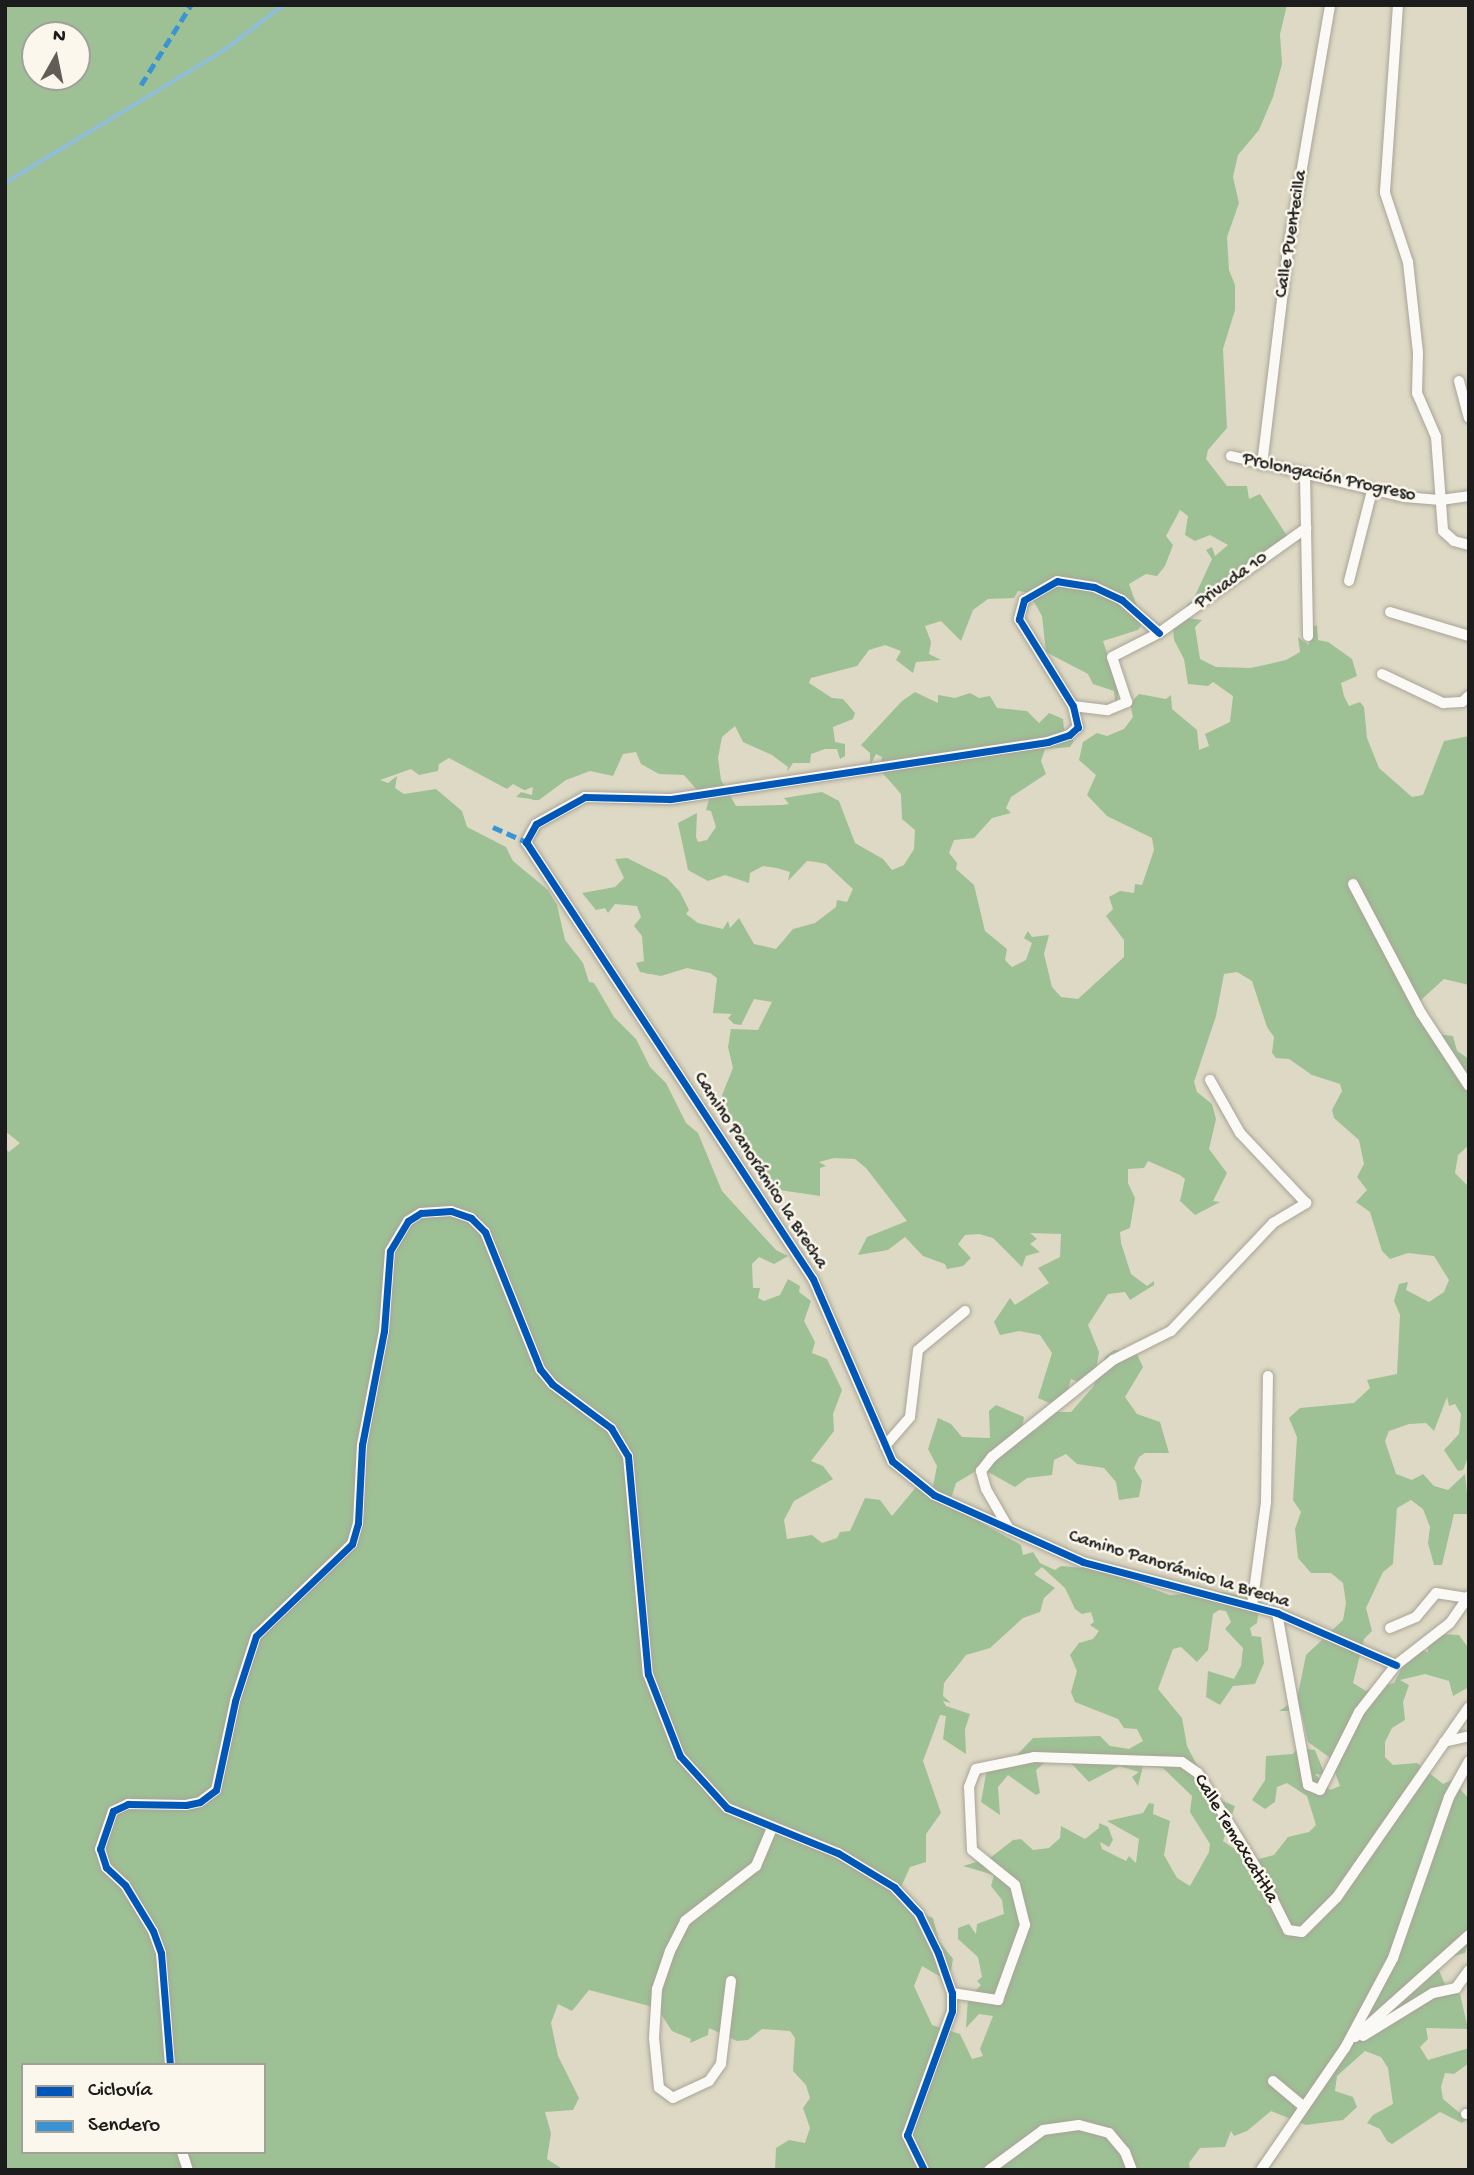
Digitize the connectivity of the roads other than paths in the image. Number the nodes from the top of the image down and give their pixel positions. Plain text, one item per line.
1 (1330, 5) edge
2 (1398, 5) edge
3 (1459, 381) dead end
4 (1469, 418) edge
5 (1231, 456) dead end
6 (1262, 465) junction
7 (1305, 476) junction
8 (1372, 491) junction
9 (1469, 496) edge
10 (1441, 500) junction
11 (1306, 528) junction
12 (1469, 545) edge
13 (1349, 581) dead end
14 (1390, 612) dead end
15 (1159, 633) junction
16 (1308, 636) dead end
17 (1469, 636) edge
18 (1382, 674) dead end
19 (1466, 699) edge
20 (1073, 706) junction
21 (1353, 884) dead end
22 (1210, 1080) dead end
23 (1469, 1086) edge
24 (965, 1311) dead end
25 (1268, 1376) dead end
26 (885, 1446) junction
27 (1010, 1529) junction
28 (1468, 1597) edge
29 (1252, 1606) junction
30 (1277, 1613) junction
31 (1390, 1628) dead end
32 (1396, 1665) junction
33 (1469, 1707) edge
34 (1469, 1737) edge
35 (1444, 1742) junction
36 (1469, 1761) edge
37 (772, 1828) junction
38 (1469, 1935) edge
39 (1469, 1969) edge
40 (731, 1981) dead end
41 (952, 1993) junction
42 (1345, 2048) junction
43 (170, 2063) edge
44 (1273, 2081) dead end
45 (1302, 2105) junction
46 (924, 2170) edge
47 (989, 2170) edge
48 (1132, 2170) edge
49 (1262, 2170) edge

1 - 6 street, Calle Puentecilla
2 - 10 street
3 - 4 street
5 - 6 street, Prolongación Progreso
6 - 7 street, Prolongación Progreso
7 - 8 street, Prolongación Progreso
7 - 11 street
8 - 10 street, Prolongación Progreso
8 - 13 street
9 - 10 street, Prolongación Progreso
10 - 12 street
11 - 15 street, Privada 10
11 - 16 street
14 - 17 street
15 - 20 street, Privada 10
15 - 20 street
18 - 19 street
20 - 26 street, Camino Panorámico la Brecha
21 - 23 street
22 - 27 street
24 - 26 street
25 - 29 street
26 - 27 street, Camino Panorámico la Brecha
27 - 29 street, Camino Panorámico la Brecha
28 - 31 street
28 - 32 street, Camino Panorámico la Brecha
29 - 30 street, Camino Panorámico la Brecha
30 - 32 street, Camino Panorámico la Brecha
30 - 32 street, Camino Panorámico la Brecha
33 - 35 street, Calle Temaxcatitla
34 - 35 street
35 - 41 street, Calle Temaxcatitla
36 - 42 street
37 - 40 street
37 - 41 street
37 - 43 street
38 - 42 street
39 - 42 street
41 - 46 street
42 - 45 street
44 - 45 street
45 - 49 street
47 - 48 street

